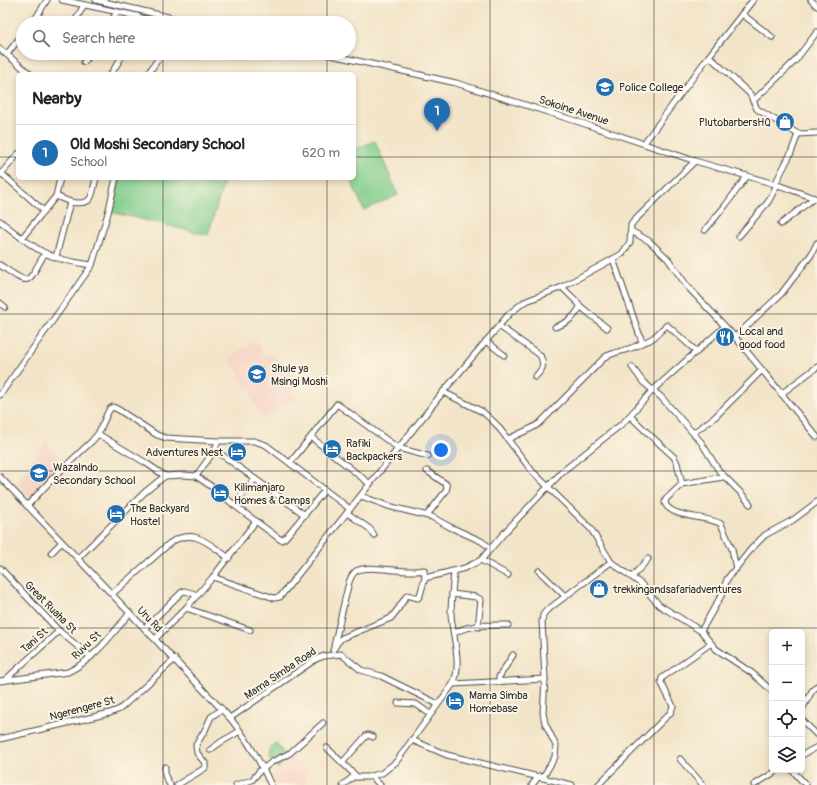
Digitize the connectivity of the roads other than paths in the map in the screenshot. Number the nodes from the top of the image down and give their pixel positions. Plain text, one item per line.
1 (47, 0) edge
2 (62, 0) edge
3 (96, 0) edge
4 (754, 0) edge
5 (811, 0) edge
6 (84, 5) junction
7 (817, 6) edge
8 (117, 12) junction
9 (742, 14) junction
10 (37, 16) edge
11 (78, 16) edge
12 (114, 16) edge
13 (137, 16) edge
14 (159, 16) edge
15 (817, 32) edge
16 (772, 37) dead end
17 (815, 38) edge
18 (16, 43) edge
19 (0, 49) edge
20 (7, 54) junction
21 (709, 56) junction
22 (120, 60) edge
23 (157, 60) edge
24 (353, 60) edge
25 (28, 72) edge
26 (112, 72) edge
27 (149, 72) edge
28 (753, 101) junction
29 (817, 133) edge
30 (798, 134) junction
31 (644, 143) junction
32 (16, 156) edge
33 (695, 161) junction
34 (1, 174) edge
35 (747, 176) junction
36 (60, 180) edge
37 (96, 180) edge
38 (115, 180) edge
39 (776, 185) junction
40 (56, 196) junction
41 (816, 198) edge
42 (70, 202) junction
43 (44, 210) junction
44 (0, 221) edge
45 (781, 224) dead end
46 (705, 230) dead end
47 (631, 231) junction
48 (739, 236) dead end
49 (22, 238) junction
50 (817, 243) edge
51 (45, 253) junction
52 (56, 257) junction
53 (613, 259) junction
54 (0, 264) edge
55 (92, 265) junction
56 (562, 287) junction
57 (0, 303) edge
58 (580, 306) junction
59 (5, 307) dead end
60 (499, 326) junction
61 (555, 327) dead end
62 (724, 327) junction
63 (607, 328) dead end
64 (735, 337) junction
65 (486, 341) junction
66 (643, 342) junction
67 (697, 352) junction
68 (504, 355) dead end
69 (632, 367) dead end
70 (817, 367) edge
71 (762, 370) junction
72 (535, 377) dead end
73 (652, 390) junction
74 (443, 392) junction
75 (781, 394) junction
76 (0, 395) edge
77 (630, 416) junction
78 (694, 433) junction
79 (98, 434) junction
80 (816, 435) edge
81 (311, 436) junction
82 (508, 439) junction
83 (218, 441) junction
84 (398, 448) junction
85 (215, 450) junction
86 (428, 456) dead end
87 (290, 463) junction
88 (427, 472) dead end
89 (165, 476) junction
90 (196, 476) junction
91 (0, 477) edge
92 (723, 477) junction
93 (255, 479) junction
94 (370, 484) junction
95 (682, 484) junction
96 (549, 486) junction
97 (325, 490) junction
98 (361, 496) junction
99 (817, 502) edge
100 (750, 504) dead end
101 (234, 505) junction
102 (27, 506) junction
103 (348, 511) junction
104 (305, 515) junction
105 (427, 515) junction
106 (256, 521) junction
107 (374, 535) dead end
108 (62, 542) junction
109 (491, 548) junction
110 (50, 553) dead end
111 (78, 558) junction
112 (229, 558) junction
113 (481, 560) junction
114 (648, 560) dead end
115 (611, 562) junction
116 (736, 569) junction
117 (1, 571) edge
118 (454, 571) junction
119 (539, 571) dead end
120 (508, 575) dead end
121 (213, 577) junction
122 (632, 577) junction
123 (425, 578) junction
124 (112, 594) junction
125 (452, 594) junction
126 (198, 595) junction
127 (565, 596) junction
128 (186, 608) junction
129 (130, 613) junction
130 (508, 625) dead end
131 (478, 627) junction
132 (145, 628) junction
133 (250, 630) dead end
134 (59, 631) junction
135 (701, 631) junction
136 (454, 634) junction
137 (155, 639) junction
138 (710, 644) junction
139 (332, 652) junction
140 (513, 655) dead end
141 (91, 657) junction
142 (174, 659) junction
143 (545, 679) junction
144 (3, 680) edge
145 (499, 681) junction
146 (453, 684) junction
147 (817, 686) edge
148 (769, 688) edge
149 (398, 703) dead end
150 (438, 704) junction
151 (805, 704) edge
152 (222, 709) junction
153 (430, 714) junction
154 (230, 718) junction
155 (323, 723) dead end
156 (805, 723) edge
157 (240, 731) junction
158 (817, 735) edge
159 (373, 737) dead end
160 (0, 738) edge
161 (412, 740) junction
162 (817, 747) edge
163 (327, 748) dead end
164 (210, 750) dead end
165 (805, 753) edge
166 (680, 759) dead end
167 (342, 762) junction
168 (165, 767) dead end
169 (263, 767) junction
170 (773, 773) edge
171 (795, 773) edge
172 (371, 776) junction
173 (357, 777) junction
174 (541, 777) junction
175 (170, 785) edge
176 (177, 785) edge
177 (236, 785) edge
178 (271, 785) edge
179 (343, 785) edge
180 (380, 785) edge
181 (532, 785) edge
182 (572, 785) edge
183 (598, 785) edge
184 (703, 785) edge
185 (754, 785) edge
186 (806, 785) edge

1 - 10 street
2 - 6 street
3 - 14 street
4 - 9 street
5 - 7 street
6 - 8 street
6 - 11 street
8 - 12 street
8 - 13 street
9 - 16 street
9 - 21 street
15 - 17 street
17 - 28 street
18 - 20 street
19 - 20 street
20 - 25 street
21 - 28 street
21 - 31 street
22 - 26 street
23 - 27 street
24 - 31 street, Sokoine Avenue
28 - 30 street
29 - 30 street
30 - 39 street
31 - 33 street, Sokoine Avenue
32 - 34 street
33 - 35 street, Sokoine Avenue
33 - 47 street
34 - 43 street
35 - 39 street, Sokoine Avenue
35 - 46 street
36 - 40 street
37 - 42 street
38 - 55 street
39 - 41 street, Sokoine Avenue
39 - 48 street
40 - 42 street
40 - 43 street
41 - 45 street
42 - 52 street
43 - 49 street
44 - 49 street
47 - 53 street
47 - 62 street
49 - 51 street
50 - 64 street
51 - 52 street
51 - 54 street
52 - 55 street
53 - 56 street
53 - 66 street
55 - 76 street
56 - 58 street
56 - 60 street
57 - 59 street
58 - 61 street
58 - 63 street
60 - 65 street
60 - 72 street
62 - 64 street
62 - 67 street
64 - 71 street
65 - 68 street
65 - 74 street
66 - 67 street
66 - 82 street
67 - 73 street
69 - 73 street
70 - 75 street
71 - 75 street
71 - 78 street
73 - 77 street
73 - 78 street
74 - 82 street
74 - 84 street
75 - 80 street
77 - 95 street
77 - 96 street
78 - 92 street
79 - 83 street
79 - 89 street
79 - 102 street
81 - 84 street
81 - 87 street
81 - 94 street
82 - 96 street
83 - 85 street
83 - 87 street
84 - 86 street
84 - 94 street
85 - 90 street
85 - 93 street
87 - 97 street
88 - 105 street
89 - 90 street
89 - 111 street
90 - 101 street
91 - 102 street, Uru Rd
92 - 95 street
92 - 100 street
93 - 101 street
93 - 104 street
94 - 98 street
95 - 116 street
96 - 109 street
96 - 115 street
97 - 103 street
97 - 104 street
98 - 103 street
98 - 105 street
99 - 116 street
101 - 106 street
102 - 108 street, Uru Rd
103 - 107 street
103 - 121 street
104 - 106 street
105 - 109 street
106 - 112 street
108 - 110 street
108 - 111 street, Uru Rd
109 - 113 street
111 - 124 street, Uru Rd
112 - 121 street
112 - 124 street
113 - 118 street
113 - 120 street
114 - 122 street
115 - 122 street
115 - 127 street
116 - 135 street
117 - 134 street, Great Ruaha St
118 - 123 street
118 - 125 street
119 - 127 street
121 - 126 street
122 - 135 street
123 - 139 street
123 - 139 street
124 - 129 street, Uru Rd
125 - 131 street
125 - 136 street
126 - 128 street
126 - 132 street
127 - 143 street
128 - 133 street
128 - 137 street
129 - 132 street, Uru Rd
129 - 141 street, Ruvu St
130 - 131 street
131 - 136 street
132 - 137 street, Uru Rd
134 - 141 street, Great Ruaha St
134 - 144 street, Tani St
135 - 138 street
136 - 146 street
137 - 142 street, Uru Rd
138 - 148 street
138 - 183 street
139 - 150 street, Mama Simba Road
139 - 154 street, Mama Simba Road
140 - 145 street
141 - 144 street, Ruvu St
142 - 152 street, Uru Rd
142 - 160 street, Ngerengere St
143 - 145 street
143 - 174 street
145 - 146 street
146 - 150 street
147 - 151 street
149 - 153 street
150 - 153 street
152 - 154 street, Uru Rd
152 - 176 street
153 - 161 street
154 - 157 street, Uru Rd
155 - 169 street
156 - 158 street
157 - 164 street
157 - 169 street, Uru Rd
159 - 167 street
161 - 172 street
161 - 174 street
162 - 165 street
163 - 167 street
166 - 184 street
167 - 173 street
168 - 175 street
169 - 177 street
169 - 178 street, Uru Rd
170 - 185 street
171 - 186 street
172 - 173 street
172 - 180 street
173 - 179 street
174 - 181 street
174 - 182 street

